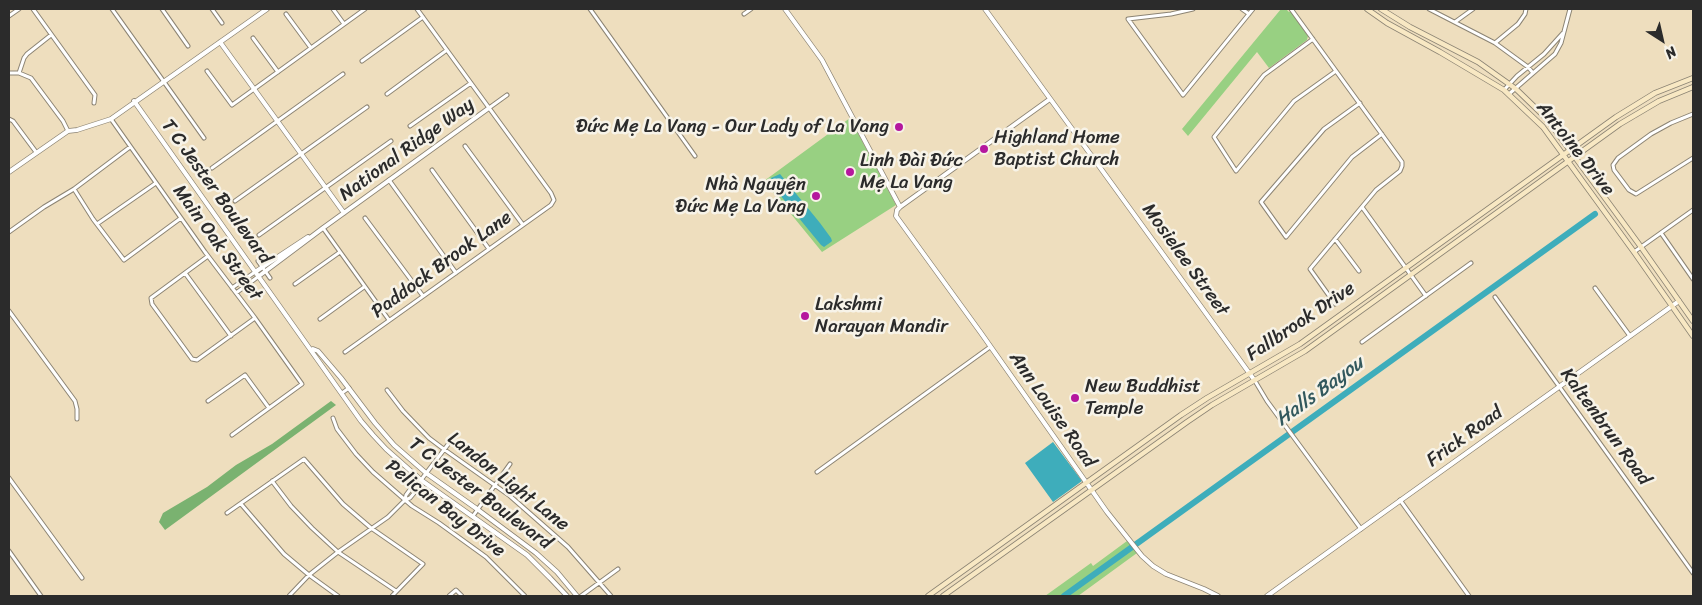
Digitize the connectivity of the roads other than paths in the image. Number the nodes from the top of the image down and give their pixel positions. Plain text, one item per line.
1 (18, 9) edge
2 (32, 9) edge
3 (112, 9) edge
4 (162, 9) edge
5 (212, 9) edge
6 (267, 9) edge
7 (333, 9) edge
8 (365, 9) edge
9 (417, 9) edge
10 (590, 9) edge
11 (751, 9) edge
12 (785, 9) edge
13 (985, 9) edge
14 (1193, 9) edge
15 (1242, 9) edge
16 (1253, 9) edge
17 (1291, 9) edge
18 (1367, 9) edge
19 (1381, 9) edge
20 (1430, 9) edge
21 (1473, 9) edge
22 (1526, 9) edge
23 (1570, 9) edge
24 (286, 14) dead end
25 (744, 14) dead end
26 (1248, 14) junction
27 (9, 16) edge
28 (423, 17) junction
29 (1455, 22) junction
30 (222, 23) dead end
31 (344, 24) junction
32 (1563, 33) junction
33 (51, 35) junction
34 (253, 38) dead end
35 (1313, 39) junction
36 (220, 42) junction
37 (1495, 43) junction
38 (1444, 44) junction
39 (188, 46) dead end
40 (311, 48) junction
41 (447, 50) junction
42 (1440, 52) junction
43 (362, 61) dead end
44 (1528, 67) junction
45 (207, 71) dead end
46 (1336, 71) junction
47 (278, 72) junction
48 (9, 73) edge
49 (19, 73) junction
50 (1533, 73) junction
51 (343, 74) dead end
52 (1693, 78) edge
53 (163, 81) junction
54 (471, 83) junction
55 (1510, 84) junction
56 (1693, 87) edge
57 (254, 88) junction
58 (1516, 89) junction
59 (1504, 90) junction
60 (386, 94) dead end
61 (1509, 94) junction
62 (507, 95) dead end
63 (1050, 98) junction
64 (134, 101) junction
65 (94, 103) dead end
66 (1360, 103) junction
67 (367, 107) dead end
68 (489, 108) junction
69 (1693, 114) edge
70 (9, 119) edge
71 (111, 119) junction
72 (278, 121) junction
73 (410, 126) dead end
74 (68, 131) junction
75 (1382, 134) junction
76 (204, 138) dead end
77 (391, 141) dead end
78 (465, 146) dead end
79 (130, 147) junction
80 (1570, 150) junction
81 (36, 152) junction
82 (302, 154) junction
83 (1564, 155) junction
84 (696, 156) dead end
85 (1575, 157) junction
86 (1693, 158) edge
87 (1568, 162) junction
88 (212, 168) dead end
89 (432, 170) dead end
90 (9, 172) edge
91 (389, 180) junction
92 (156, 183) junction
93 (326, 188) junction
94 (74, 189) junction
95 (235, 201) dead end
96 (1494, 205) junction
97 (900, 207) junction
98 (1362, 207) junction
99 (1693, 210) edge
100 (1498, 212) junction
101 (344, 213) junction
102 (182, 218) junction
103 (365, 218) dead end
104 (97, 225) junction
105 (522, 225) junction
106 (323, 228) junction
107 (9, 232) edge
108 (1660, 233) junction
109 (259, 235) dead end
110 (1336, 239) junction
111 (1641, 247) junction
112 (489, 249) junction
113 (340, 252) junction
114 (1634, 252) junction
115 (208, 256) junction
116 (258, 261) dead end
117 (1471, 263) dead end
118 (262, 267) junction
119 (1406, 267) junction
120 (1359, 271) dead end
121 (255, 272) junction
122 (266, 272) junction
123 (456, 272) junction
124 (185, 273) junction
125 (1412, 274) junction
126 (259, 276) junction
127 (270, 278) dead end
128 (1693, 279) edge
129 (295, 284) dead end
130 (364, 287) junction
131 (232, 288) junction
132 (1595, 288) dead end
133 (236, 293) junction
134 (423, 296) junction
135 (1426, 296) junction
136 (1495, 298) dead end
137 (1679, 301) junction
138 (1335, 304) dead end
139 (1672, 305) junction
140 (9, 311) edge
141 (255, 318) junction
142 (320, 318) dead end
143 (389, 320) junction
144 (1693, 322) edge
145 (231, 336) junction
146 (1630, 336) junction
147 (1693, 336) edge
148 (1362, 342) dead end
149 (990, 347) junction
150 (311, 348) junction
151 (345, 352) dead end
152 (1250, 374) junction
153 (1255, 381) junction
154 (1559, 386) junction
155 (349, 388) junction
156 (387, 390) dead end
157 (342, 393) junction
158 (208, 401) dead end
159 (269, 408) junction
160 (333, 418) dead end
161 (77, 419) dead end
162 (456, 434) dead end
163 (232, 435) dead end
164 (444, 450) junction
165 (510, 464) dead end
166 (817, 472) dead end
167 (426, 473) junction
168 (9, 478) edge
169 (421, 480) junction
170 (272, 481) junction
171 (1087, 483) junction
172 (495, 485) junction
173 (1092, 490) junction
174 (405, 500) junction
175 (1400, 500) junction
176 (241, 504) junction
177 (477, 509) junction
178 (228, 513) dead end
179 (473, 516) junction
180 (371, 528) junction
181 (1361, 529) junction
182 (9, 551) edge
183 (338, 552) junction
184 (975, 563) junction
185 (618, 569) dead end
186 (980, 570) junction
187 (1693, 573) edge
188 (308, 575) junction
189 (82, 578) dead end
190 (600, 582) junction
191 (396, 591) junction
192 (41, 596) edge
193 (289, 596) edge
194 (338, 596) edge
195 (392, 596) edge
196 (449, 596) edge
197 (462, 596) edge
198 (525, 596) edge
199 (567, 596) edge
200 (577, 596) edge
201 (581, 596) edge
202 (610, 596) edge
203 (928, 596) edge
204 (943, 596) edge
205 (1218, 596) edge
206 (1267, 596) edge
207 (1469, 596) edge

1 - 27 street
2 - 33 street
3 - 53 street
4 - 39 street
5 - 30 street
6 - 36 street
7 - 31 street
8 - 31 street
9 - 28 street
10 - 84 street
11 - 25 street
12 - 97 street
13 - 63 street, Mosielee Street
14 - 26 street
15 - 26 street
16 - 26 street
17 - 35 street
18 - 42 main road, Antoine Drive
19 - 38 main road, Antoine Drive
20 - 29 street
21 - 29 street
22 - 37 street
23 - 32 street
24 - 40 street
28 - 41 street
28 - 43 street
29 - 37 street
31 - 40 street
32 - 44 street
32 - 50 street
33 - 49 street
33 - 65 street
34 - 47 street
35 - 46 street
35 - 46 street
36 - 53 street
36 - 57 street
37 - 44 street
38 - 42 main road
38 - 55 main road, Antoine Drive
40 - 47 street
41 - 54 street
41 - 60 street
42 - 59 main road, Antoine Drive
44 - 50 street
44 - 55 street
45 - 57 street
46 - 66 street
47 - 57 street
48 - 49 street
49 - 74 street
50 - 58 street
51 - 72 street
52 - 80 main road, Fallbrook Drive
53 - 64 street
53 - 76 street
54 - 68 street
54 - 73 street
55 - 58 main road, Antoine Drive
55 - 59 street
56 - 85 main road, Fallbrook Drive
57 - 72 street
58 - 61 street
58 - 80 main road, Antoine Drive
59 - 61 main road, Antoine Drive
61 - 83 main road, Antoine Drive
62 - 68 street, National Ridge Way
63 - 97 street
63 - 152 street, Mosielee Street
64 - 71 street
64 - 121 street, T C Jester Boulevard
66 - 75 street
66 - 75 street
67 - 82 street
68 - 91 street, National Ridge Way
68 - 105 street, Paddock Brook Lane
69 - 86 street
70 - 81 street
71 - 74 street
71 - 79 street, Main Oak Street
72 - 82 street
72 - 88 street
74 - 81 street
75 - 98 street
77 - 93 street
78 - 105 street
79 - 92 street, Main Oak Street
79 - 94 street
80 - 83 main road, Fallbrook Drive
80 - 85 main road, Antoine Drive
81 - 90 street
82 - 93 street
82 - 95 street
83 - 87 main road, Antoine Drive
83 - 96 main road, Fallbrook Drive
85 - 87 main road, Fallbrook Drive
85 - 111 main road, Antoine Drive
87 - 100 main road, Fallbrook Drive
87 - 114 main road, Antoine Drive
89 - 112 street
91 - 101 street, National Ridge Way
91 - 123 street
92 - 102 street, Main Oak Street
92 - 104 street
93 - 101 street
93 - 109 street
94 - 104 street
94 - 107 street
96 - 100 main road
96 - 119 main road, Fallbrook Drive
97 - 149 street, Ann Louise Road
98 - 110 street
98 - 119 street
99 - 108 street
100 - 125 main road, Fallbrook Drive
101 - 106 street, National Ridge Way
102 - 104 street
102 - 115 street, Main Oak Street
103 - 134 street
105 - 112 street, Paddock Brook Lane
106 - 113 street
106 - 118 street, National Ridge Way
106 - 122 street, National Ridge Way
108 - 111 street
108 - 128 street
110 - 120 street
110 - 138 street
111 - 114 street
111 - 137 main road, Antoine Drive
112 - 123 street, Paddock Brook Lane
113 - 129 street
113 - 130 street
114 - 139 main road, Antoine Drive
115 - 124 street
115 - 131 street, Main Oak Street
116 - 118 street, T C Jester Boulevard
117 - 135 street
118 - 121 street, National Ridge Way
118 - 122 street, T C Jester Boulevard
119 - 125 street
119 - 152 main road, Fallbrook Drive
121 - 126 street, T C Jester Boulevard
121 - 131 street, National Ridge Way
122 - 126 street, National Ridge Way
122 - 127 street, T C Jester Boulevard
123 - 134 street, Paddock Brook Lane
124 - 145 street
124 - 145 street
125 - 135 street
125 - 153 main road, Fallbrook Drive
126 - 133 street, National Ridge Way
126 - 150 street, T C Jester Boulevard
130 - 142 street
130 - 143 street
131 - 133 street, Main Oak Street
132 - 146 street
133 - 141 street, Main Oak Street
134 - 143 street, Paddock Brook Lane
135 - 148 street
136 - 154 street, Kaltenbrun Road
137 - 139 street, Frick Road
137 - 144 main road, Antoine Drive
139 - 146 street, Frick Road
139 - 147 main road, Antoine Drive
140 - 161 street
141 - 145 street
141 - 159 street, Main Oak Street
143 - 151 street, Paddock Brook Lane
146 - 154 street, Frick Road
149 - 166 street
149 - 171 street, Ann Louise Road
150 - 155 street, T C Jester Boulevard
150 - 157 street, T C Jester Boulevard
152 - 153 street, Mosielee Street
152 - 171 main road, Fallbrook Drive
153 - 173 main road, Fallbrook Drive
153 - 181 street, Mosielee Street
154 - 175 street, Frick Road
154 - 187 street, Kaltenbrun Road
155 - 157 street
155 - 167 street, T C Jester Boulevard
156 - 164 street, Landon Light Lane
157 - 169 street, T C Jester Boulevard
158 - 159 street
159 - 163 street
160 - 174 street, Pelican Bay Drive
162 - 164 street
164 - 167 street
164 - 172 street, Landon Light Lane
165 - 172 street
167 - 169 street
167 - 177 street, T C Jester Boulevard
168 - 189 street
169 - 174 street
169 - 179 street, T C Jester Boulevard
170 - 176 street
170 - 180 street
170 - 183 street
171 - 173 street, Ann Louise Road
171 - 184 main road, Fallbrook Drive
172 - 177 street
172 - 190 street, Landon Light Lane
173 - 186 main road, Fallbrook Drive
173 - 205 street, Ann Louise Road
174 - 180 street
174 - 198 street, Pelican Bay Drive
175 - 181 street, Frick Road
175 - 207 street
176 - 178 street
176 - 188 street
177 - 179 street
177 - 200 street, T C Jester Boulevard
179 - 199 street, T C Jester Boulevard
180 - 183 street
180 - 191 street
181 - 206 street, Frick Road
182 - 192 street
183 - 188 street
183 - 191 street
184 - 186 main road
184 - 203 main road, Fallbrook Drive
185 - 190 street
186 - 204 main road, Fallbrook Drive
188 - 193 street
188 - 194 street
190 - 201 street
190 - 202 street, Landon Light Lane
191 - 195 street
196 - 197 street

